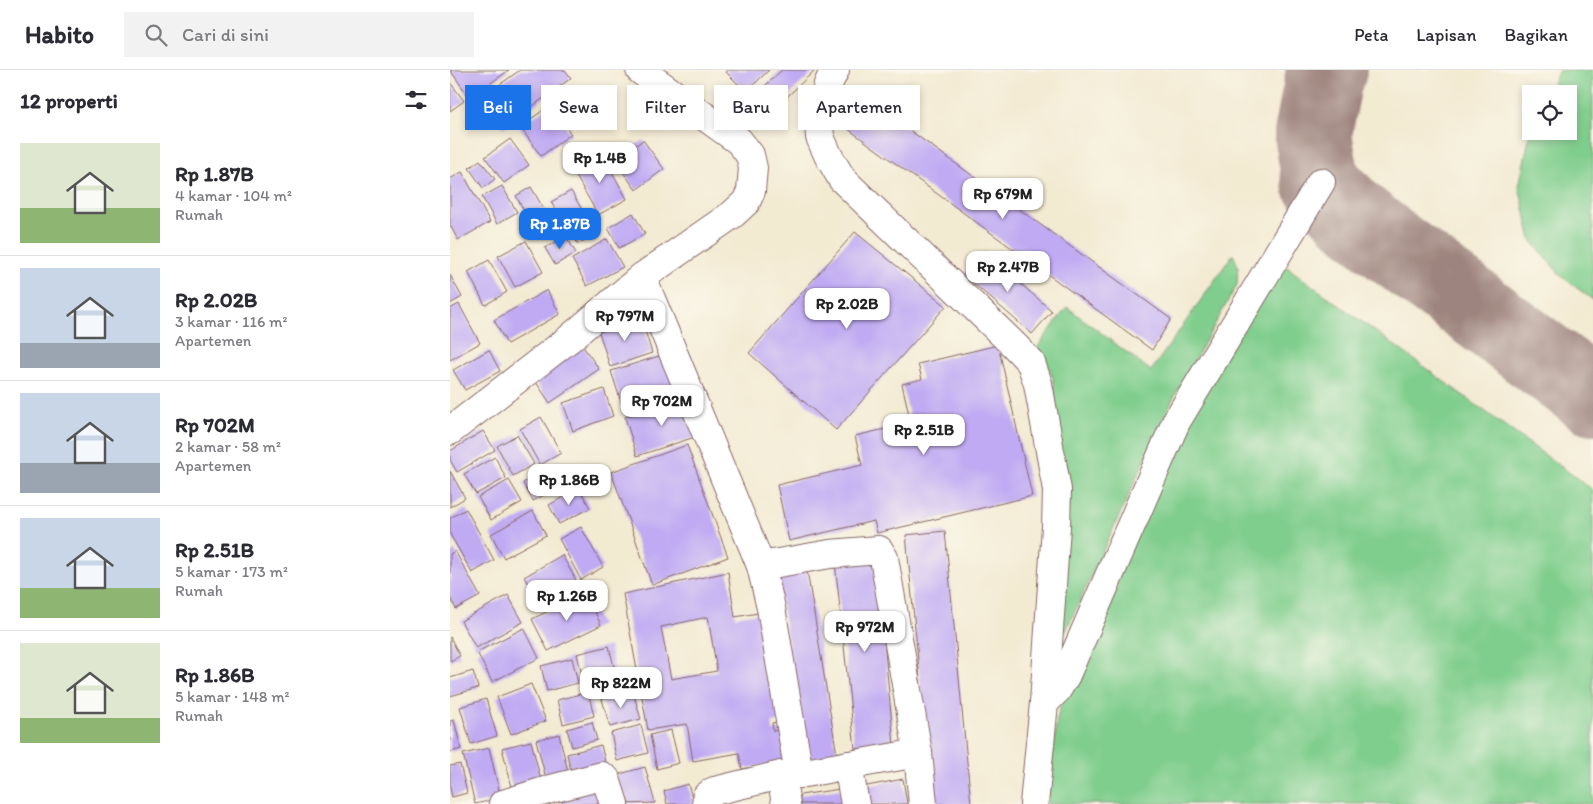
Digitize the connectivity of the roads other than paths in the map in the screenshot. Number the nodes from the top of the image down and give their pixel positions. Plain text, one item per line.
1 (640, 70) edge
2 (835, 70) edge
3 (1321, 182) dead end
4 (642, 277) junction
5 (450, 431) edge
6 (761, 566) junction
7 (1044, 703) junction
8 (918, 753) junction
9 (848, 765) junction
10 (790, 774) junction
11 (503, 804) edge
12 (614, 804) edge
13 (706, 804) edge
14 (786, 804) edge
15 (855, 804) edge
16 (923, 804) edge
17 (1034, 804) edge

1 - 4 street
2 - 7 street
3 - 7 street
4 - 5 street
4 - 6 street
6 - 8 street
6 - 10 street
7 - 17 street
8 - 9 street
8 - 16 street
9 - 10 street
9 - 15 street
10 - 13 street
10 - 14 street
11 - 12 street

